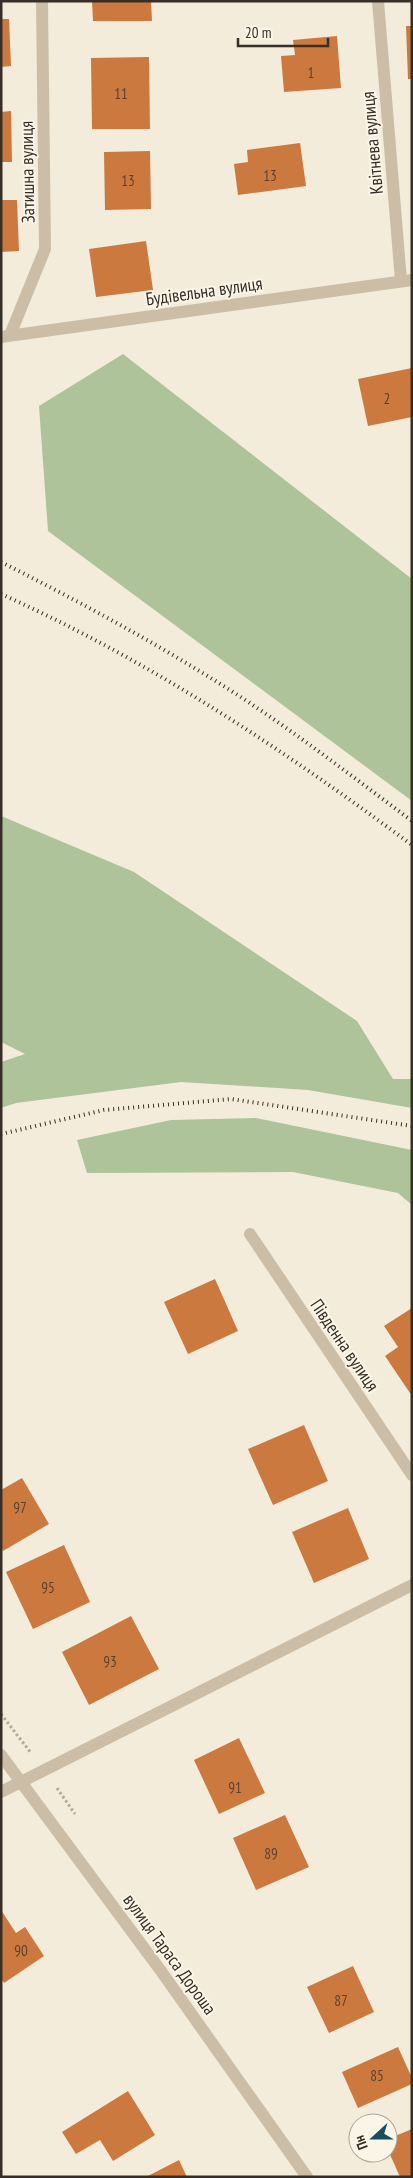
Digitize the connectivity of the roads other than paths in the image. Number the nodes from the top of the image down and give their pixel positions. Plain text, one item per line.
1 (42, 1) edge
2 (378, 1) edge
3 (406, 280) edge
4 (5, 336) edge
5 (250, 1234) dead end
6 (412, 1475) edge
7 (412, 1585) edge
8 (1, 1755) edge
9 (21, 1781) junction
10 (1, 1792) edge
11 (307, 2177) edge

1 - 4 street, Затишна вулиця
2 - 3 street, Квітнева вулиця
3 - 4 street, Будівельна вулиця
5 - 6 street, Південна вулиця
7 - 9 street
8 - 9 street, вулиця Тараса Дороша
9 - 10 street
9 - 11 street, вулиця Тараса Дороша

